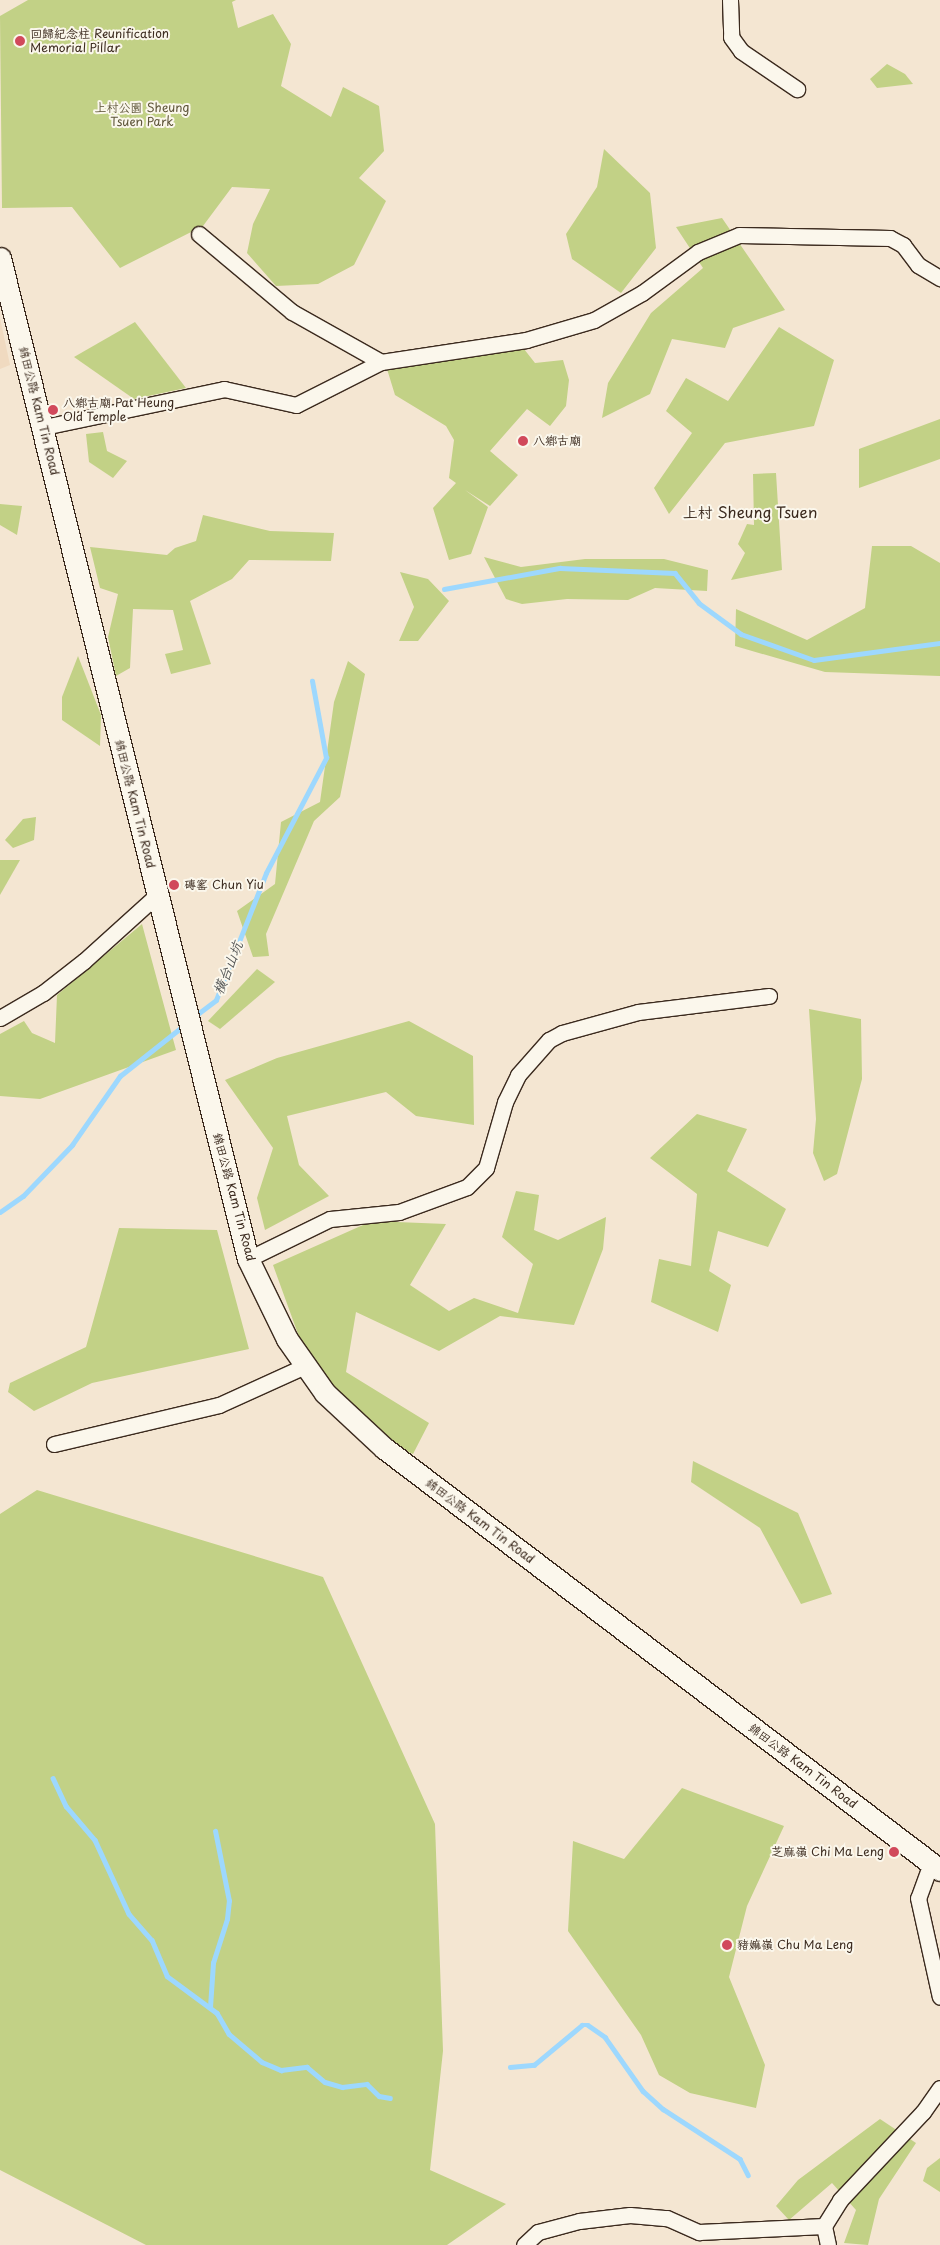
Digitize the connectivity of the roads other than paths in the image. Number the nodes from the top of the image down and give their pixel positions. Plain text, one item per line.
1 (730, 0) edge
2 (797, 89) dead end
3 (199, 234) dead end
4 (0, 258) edge
5 (940, 278) edge
6 (381, 362) junction
7 (44, 427) junction
8 (157, 895) junction
9 (769, 996) dead end
10 (0, 1018) edge
11 (248, 1259) junction
12 (305, 1366) junction
13 (54, 1444) dead end
14 (935, 1866) edge
15 (940, 1997) edge
16 (940, 2088) edge
17 (824, 2226) junction
18 (524, 2245) edge
19 (828, 2245) edge

1 - 2 street
3 - 6 street
4 - 7 main road, 錦田公路 Kam Tin Road
5 - 6 street
6 - 7 street
7 - 8 main road, 錦田公路 Kam Tin Road
8 - 10 street
8 - 11 main road, 錦田公路 Kam Tin Road
9 - 11 street
11 - 12 main road, 錦田公路 Kam Tin Road
12 - 13 street
12 - 14 main road, 錦田公路 Kam Tin Road
14 - 15 street
16 - 17 street
17 - 18 street
17 - 19 street

